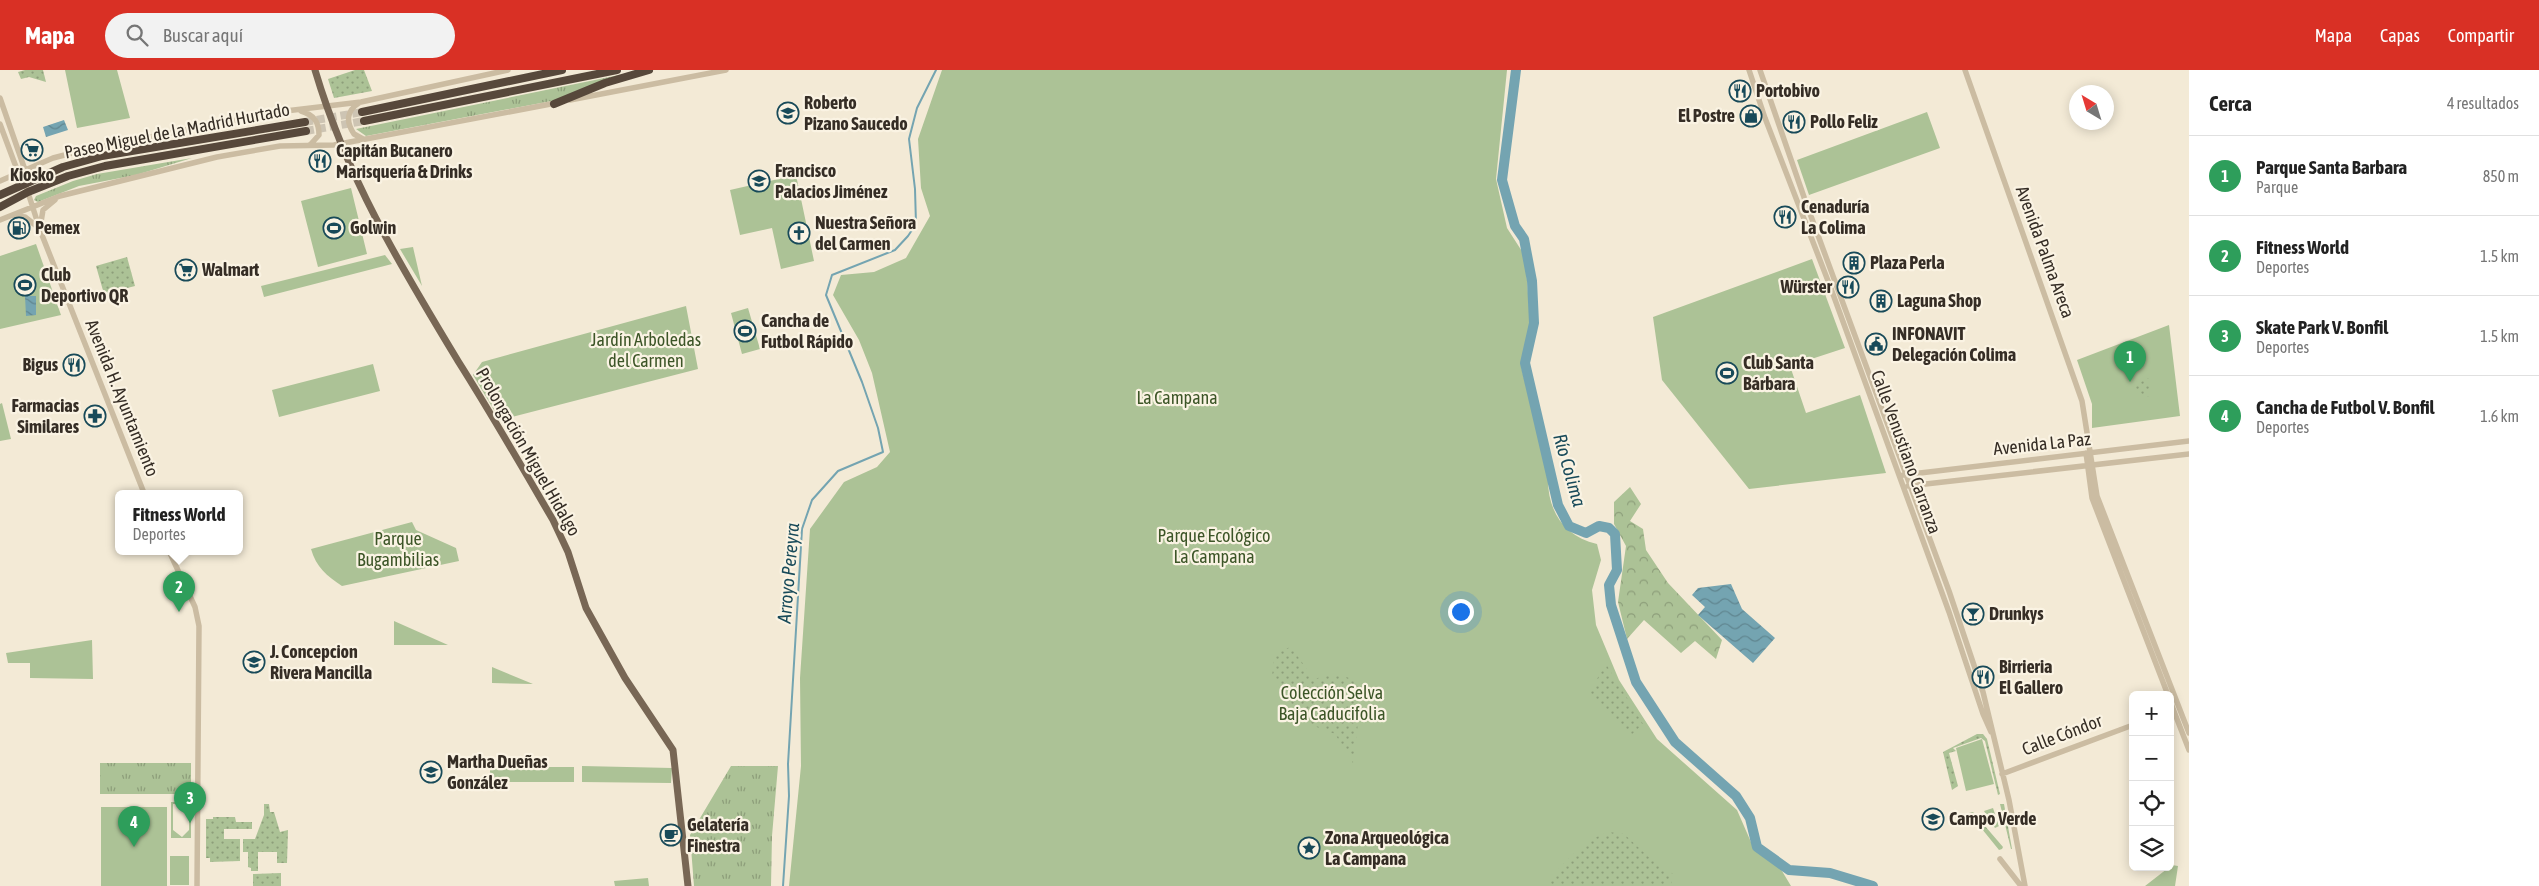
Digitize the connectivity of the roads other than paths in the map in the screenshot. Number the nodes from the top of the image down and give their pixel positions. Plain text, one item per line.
1 (315, 70) edge
2 (508, 70) edge
3 (562, 70) edge
4 (617, 70) edge
5 (649, 70) edge
6 (726, 70) edge
7 (1749, 70) edge
8 (1760, 70) edge
9 (1965, 70) edge
10 (0, 98) edge
11 (361, 102) junction
12 (554, 104) junction
13 (326, 107) junction
14 (299, 110) junction
15 (362, 112) tunnel mouth
16 (364, 121) tunnel mouth
17 (305, 122) tunnel mouth
18 (0, 124) edge
19 (306, 131) tunnel mouth
20 (365, 139) junction
21 (340, 143) junction
22 (310, 145) junction
23 (25, 170) junction
24 (17, 173) junction
25 (0, 181) edge
26 (24, 181) junction
27 (28, 192) junction
28 (0, 195) edge
29 (60, 196) junction
30 (32, 206) junction
31 (0, 207) edge
32 (10, 216) junction
33 (0, 220) edge
34 (40, 230) junction
35 (2189, 441) edge
36 (2088, 454) junction
37 (2189, 454) edge
38 (2089, 465) junction
39 (1906, 475) junction
40 (1899, 476) junction
41 (1903, 486) junction
42 (1910, 486) junction
43 (143, 490) edge
44 (171, 555) edge
45 (1949, 591) junction
46 (1941, 593) junction
47 (2166, 691) edge
48 (2167, 691) edge
49 (1979, 693) junction
50 (2174, 709) edge
51 (2129, 726) edge
52 (2189, 732) edge
53 (2189, 750) edge
54 (2002, 774) junction
55 (2000, 858) dead end
56 (197, 886) edge
57 (688, 886) edge
58 (2023, 886) edge

1 - 13 main road, Prolongación Miguel Hidalgo
2 - 11 street
3 - 15 highway
4 - 16 highway
5 - 12 highway
6 - 12 street
7 - 40 street, Calle Venustiano Carranza
8 - 39 street, Calle Venustiano Carranza
9 - 36 street, Avenida Palma Areca
10 - 23 street
11 - 13 street
11 - 20 street
12 - 20 street
13 - 14 street
13 - 21 main road, Prolongación Miguel Hidalgo
14 - 22 street
14 - 23 street
17 - 26 highway, Paseo Miguel de la Madrid Hurtado
18 - 24 street
19 - 27 highway, Paseo Miguel de la Madrid Hurtado
20 - 21 street
21 - 22 street
21 - 57 main road, Prolongación Miguel Hidalgo
22 - 29 street
23 - 24 street
23 - 26 street
24 - 25 street
24 - 26 street
26 - 27 street, Avenida H. Ayuntamiento
26 - 28 highway, Paseo Miguel de la Madrid Hurtado
27 - 30 street, Avenida H. Ayuntamiento
27 - 31 highway, Paseo Miguel de la Madrid Hurtado
29 - 30 street
29 - 34 street
30 - 32 street
30 - 34 street, Avenida H. Ayuntamiento
32 - 33 street
32 - 34 street
34 - 43 street, Avenida H. Ayuntamiento
35 - 36 street, Avenida La Paz
36 - 38 street, Avenida Palma Areca
36 - 39 street, Avenida La Paz
37 - 38 street, Avenida La Paz
38 - 42 street, Avenida La Paz
38 - 47 street, Avenida Palma Areca
38 - 48 street, Avenida Palma Areca
39 - 40 street, Avenida La Paz
39 - 42 street, Calle Venustiano Carranza
40 - 41 street, Calle Venustiano Carranza
41 - 42 street, Avenida La Paz
41 - 46 street, Calle Venustiano Carranza
42 - 45 street, Calle Venustiano Carranza
44 - 56 street
45 - 46 street
45 - 49 street, Calle Venustiano Carranza
46 - 49 street, Calle Venustiano Carranza
49 - 54 street, Calle Venustiano Carranza
50 - 52 street, Avenida Palma Areca
50 - 53 street, Avenida Palma Areca
51 - 54 street, Calle Cóndor
54 - 58 street, Calle Venustiano Carranza
55 - 58 street

